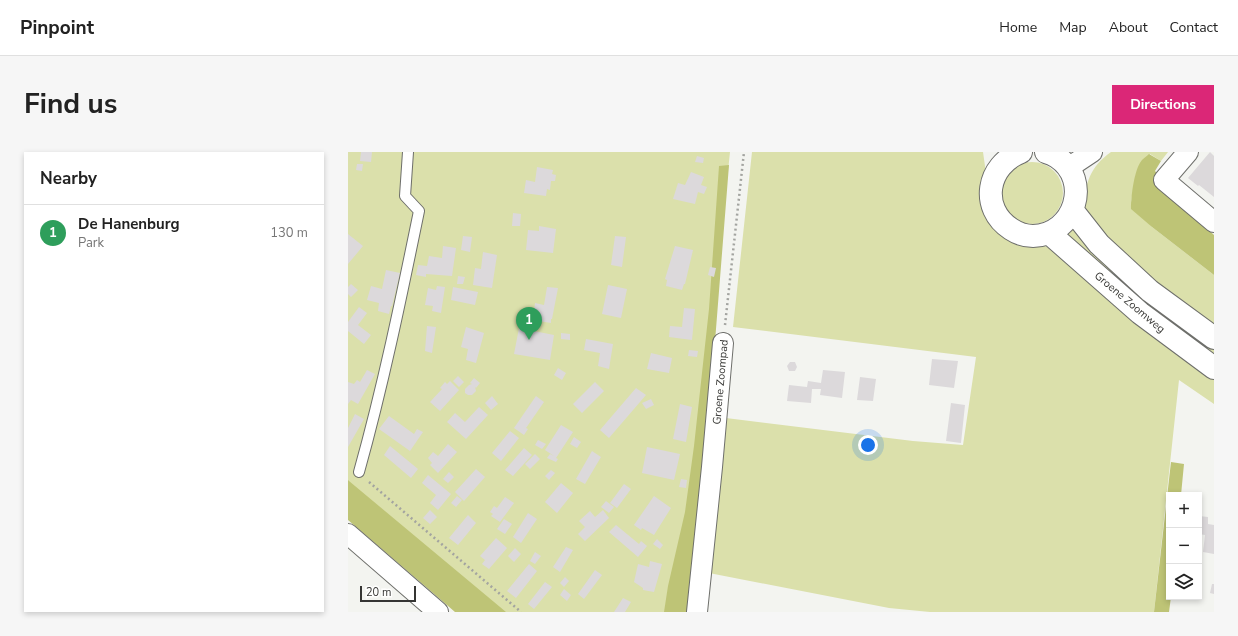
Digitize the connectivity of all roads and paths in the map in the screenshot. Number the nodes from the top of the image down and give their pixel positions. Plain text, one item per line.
1 (408, 152) edge
2 (744, 152) edge
3 (1021, 152) edge
4 (1046, 152) edge
5 (1092, 152) edge
6 (1188, 152) edge
7 (997, 159) edge
8 (1068, 168) junction
9 (1073, 211) junction
10 (1214, 222) edge
11 (1049, 233) junction
12 (1214, 338) edge
13 (723, 343) joint
14 (1214, 368) edge
15 (359, 472) joint
16 (348, 534) edge
17 (438, 612) edge
18 (521, 612) edge
19 (697, 612) edge

1 - 15 lane
2 - 13 path, Groene Zoompad
3 - 7 main road
4 - 8 main road
5 - 8 street
6 - 10 street
7 - 11 main road
8 - 9 main road
9 - 11 main road
9 - 12 main road, Groene Zoomweg
11 - 14 main road, Groene Zoomweg
13 - 19 street, Groene Zoompad
15 - 18 path
16 - 17 street

